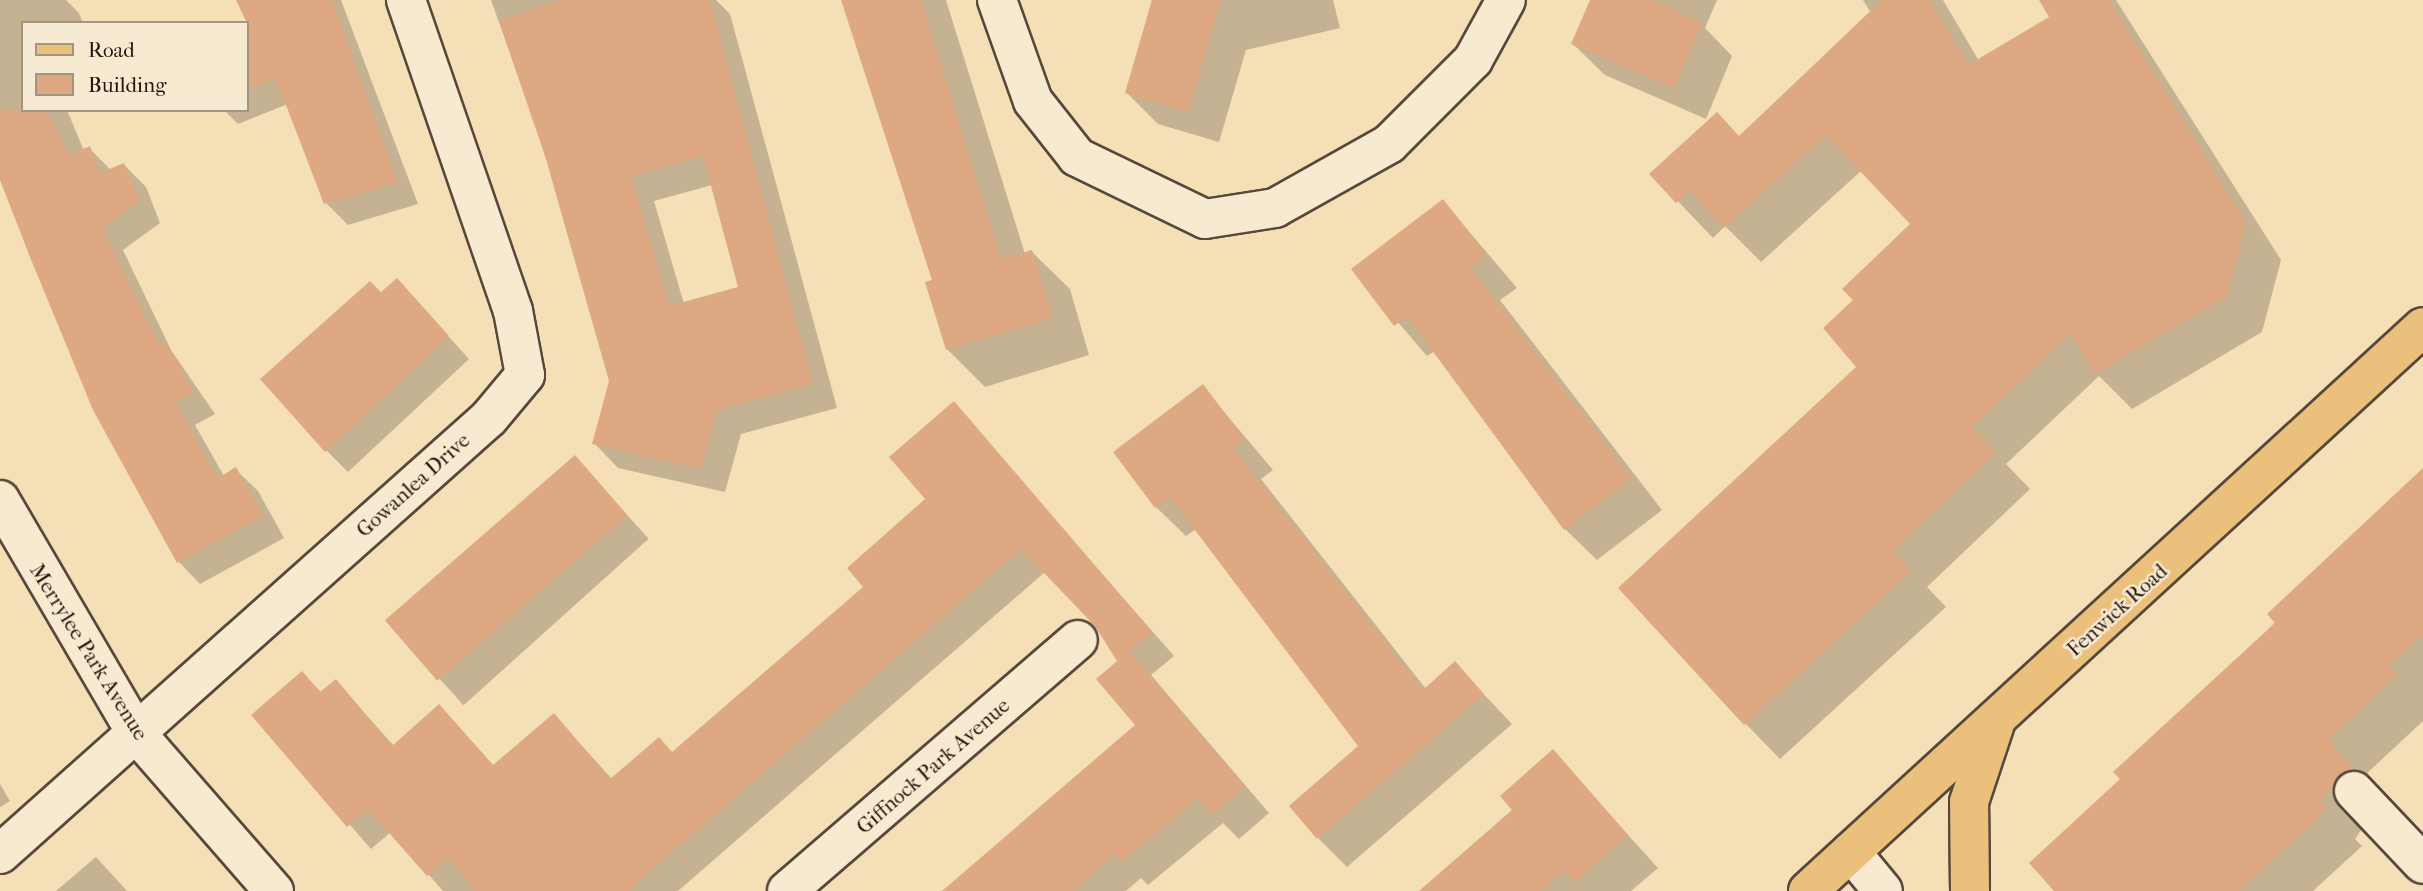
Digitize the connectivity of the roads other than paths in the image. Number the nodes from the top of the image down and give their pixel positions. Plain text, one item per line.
1 (406, 0) edge
2 (997, 0) edge
3 (1506, 0) edge
4 (2423, 327) edge
5 (0, 500) edge
6 (1079, 640) dead end
7 (1997, 719) junction
8 (136, 733) junction
9 (2354, 791) dead end
10 (1851, 852) junction
11 (0, 854) edge
12 (2423, 864) edge
13 (274, 891) edge
14 (788, 891) edge
15 (1808, 891) edge
16 (1883, 891) edge
17 (1970, 891) edge

1 - 8 street, Gowanlea Drive
2 - 3 street
4 - 7 main road, Fenwick Road
5 - 8 street, Merrylee Park Avenue
6 - 14 street, Giffnock Park Avenue
7 - 10 main road, Fenwick Road
7 - 17 main road
8 - 11 street, Gowanlea Drive
8 - 13 street, Merrylee Park Avenue
9 - 12 street
10 - 15 main road, Fenwick Road
10 - 16 street

